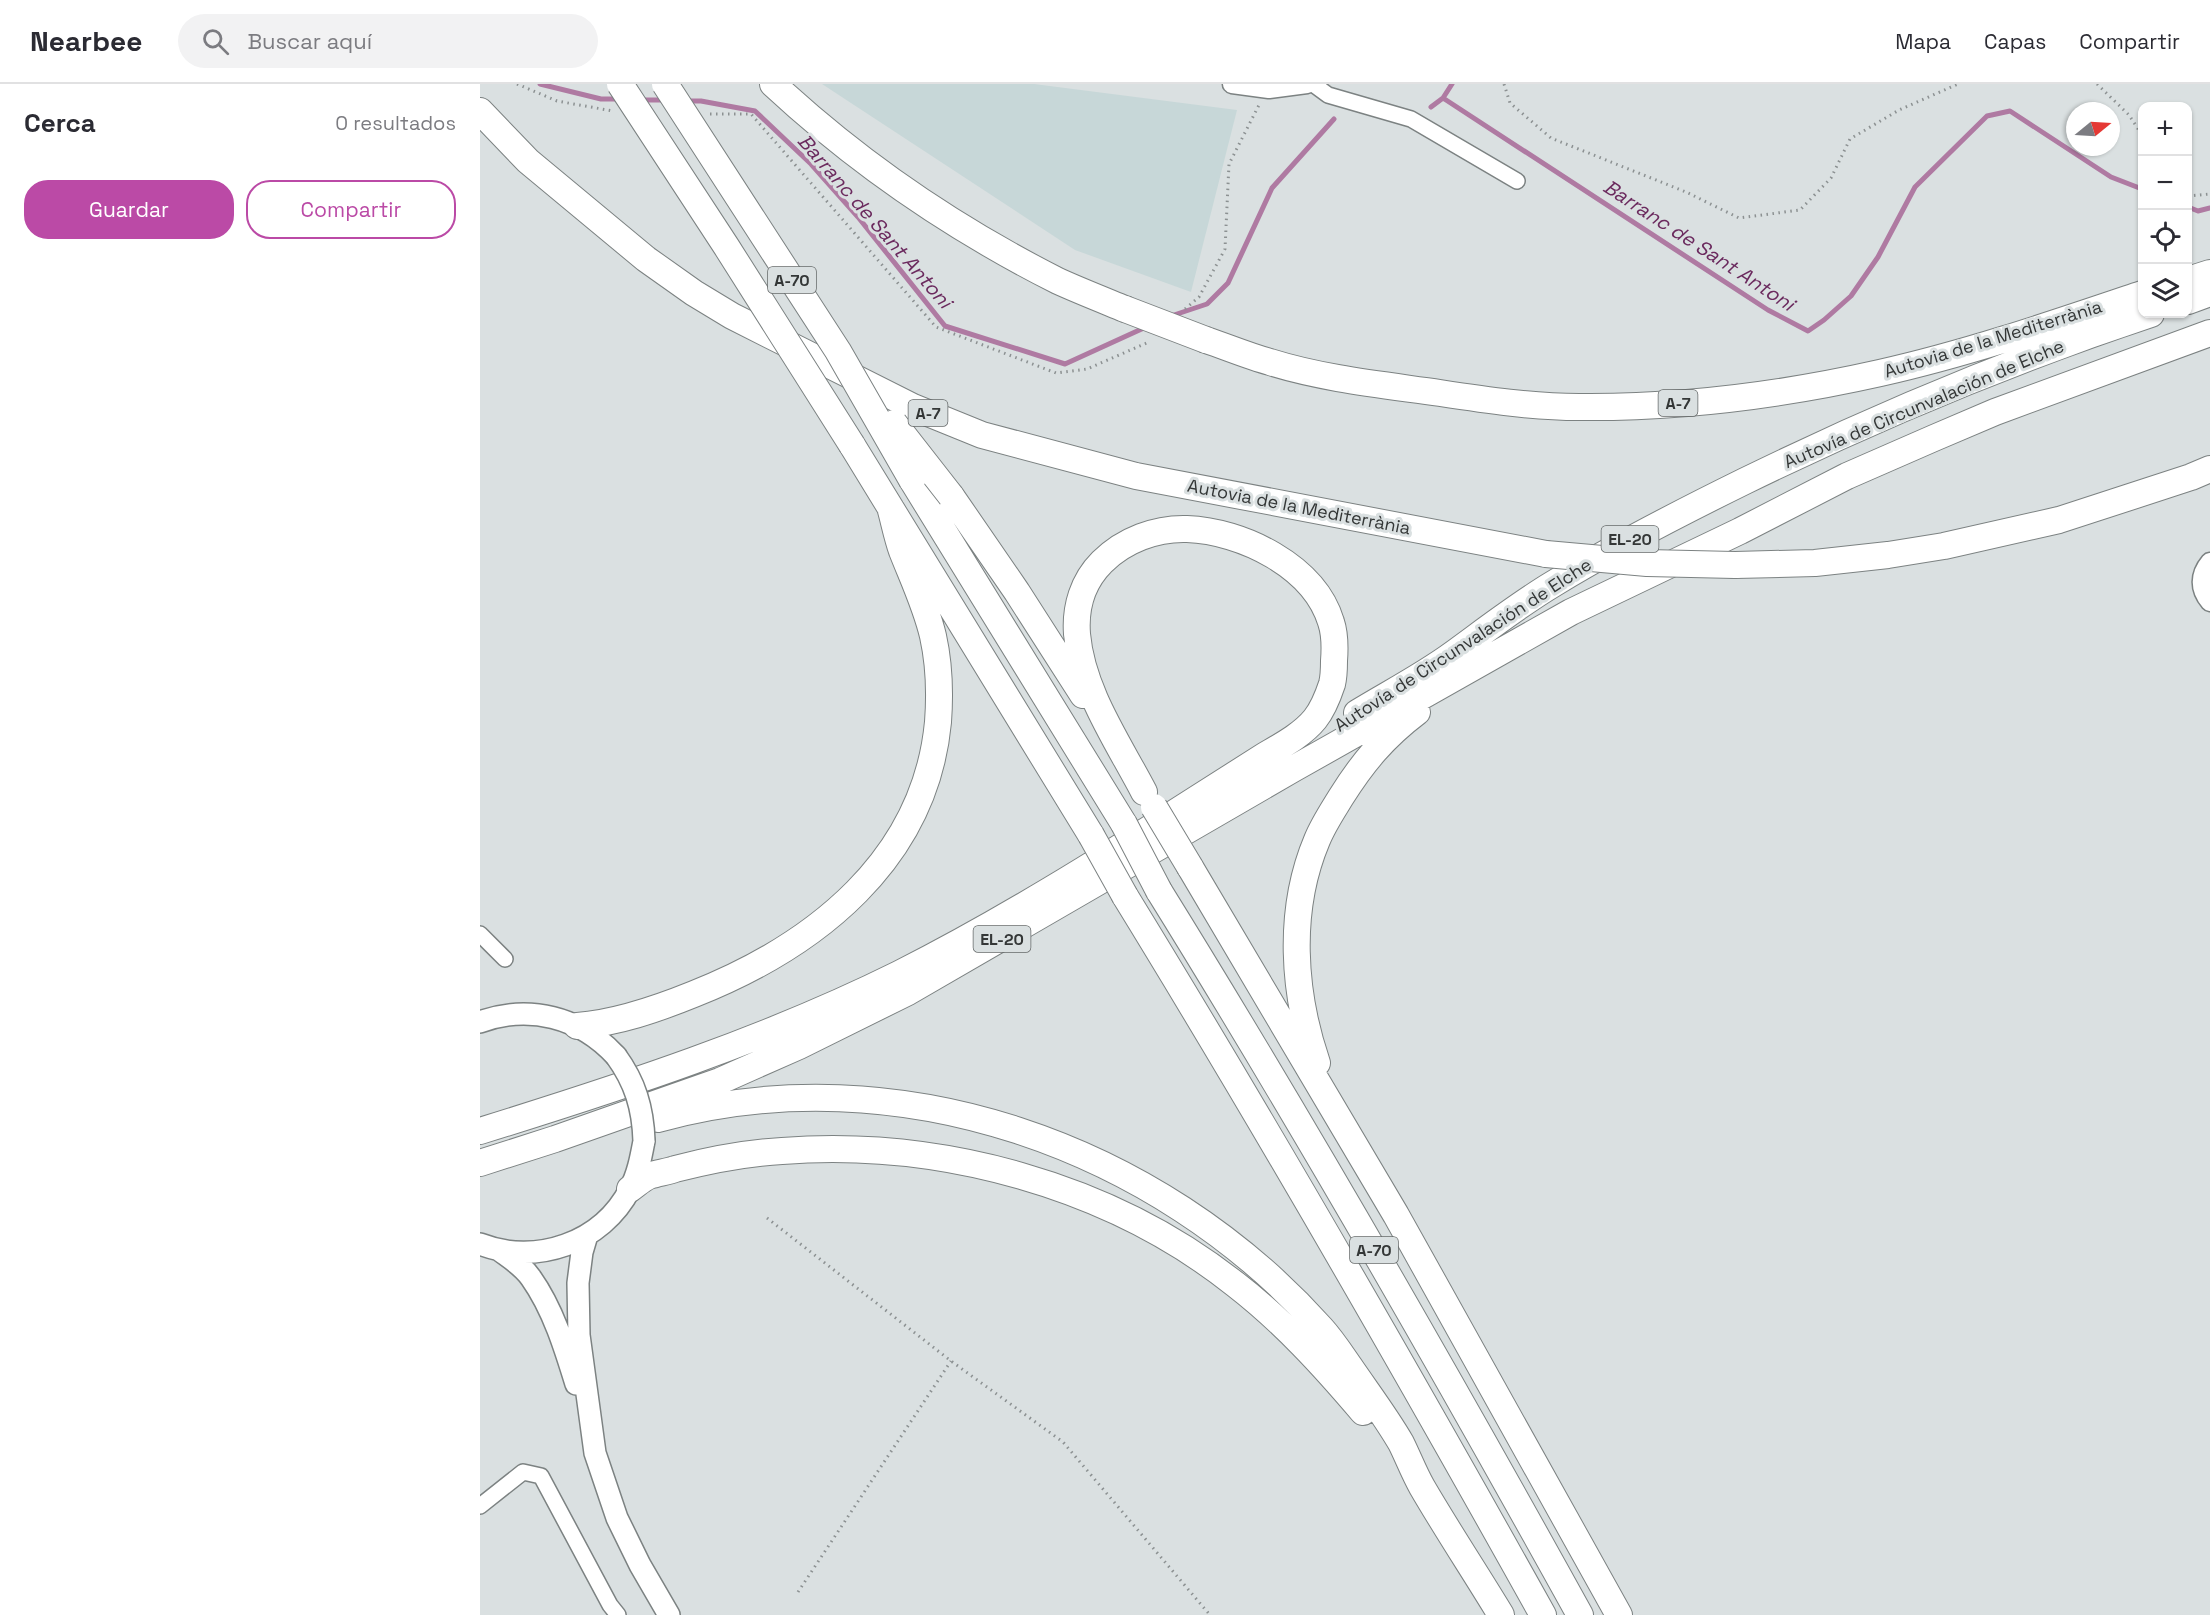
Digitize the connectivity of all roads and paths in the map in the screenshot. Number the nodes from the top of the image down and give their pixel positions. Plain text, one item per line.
1 (620, 84) edge
2 (665, 84) edge
3 (1232, 84) edge
4 (1306, 84) edge
5 (1313, 84) edge
6 (1504, 84) edge
7 (1958, 84) edge
8 (2097, 84) edge
9 (780, 90) edge
10 (482, 114) edge
11 (2138, 128) edge
12 (1516, 181) dead end
13 (2210, 194) edge
14 (2192, 196) edge
15 (2210, 273) edge
16 (2192, 278) edge
17 (2210, 293) edge
18 (2138, 295) edge
19 (2192, 299) edge
20 (2140, 318) edge
21 (2210, 333) edge
22 (838, 351) junction
23 (2210, 469) edge
24 (890, 507) junction
25 (2210, 562) edge
26 (2210, 602) edge
27 (1495, 654) junction
28 (1149, 799) junction
29 (1134, 828) junction
30 (480, 934) edge
31 (505, 959) dead end
32 (485, 1017) edge
33 (577, 1026) junction
34 (1332, 1106) junction
35 (480, 1131) edge
36 (480, 1163) edge
37 (480, 1173) edge
38 (630, 1189) junction
39 (767, 1218) dead end
40 (587, 1235) junction
41 (490, 1247) edge
42 (951, 1361) junction
43 (593, 1437) junction
44 (1421, 1485) junction
45 (480, 1506) edge
46 (798, 1592) dead end
47 (618, 1615) edge
48 (669, 1615) edge
49 (1210, 1615) edge
50 (1501, 1615) edge
51 (1543, 1615) edge
52 (1580, 1615) edge
53 (1619, 1615) edge

1 - 24 highway, A-70, bridge
2 - 22 highway, A-70, bridge
3 - 4 street
5 - 12 street
6 - 7 path
8 - 11 path
9 - 18 highway, Autovia de la Mediterrània / A-7, bridge
10 - 23 highway, Autovia de la Mediterrània / A-7, bridge
13 - 14 path
15 - 16 highway
17 - 19 highway
20 - 29 highway, Autovía de Circunvalación de Elche / EL-20
21 - 27 highway, Autovía de Circunvalación de Elche / EL-20
22 - 28 highway, bridge
22 - 29 highway, A-70, bridge
24 - 33 highway
24 - 51 highway, A-70, bridge
25 - 26 street
27 - 34 highway
27 - 36 highway, EL-20
28 - 29 highway
28 - 34 highway, bridge
29 - 35 highway, EL-20
29 - 52 highway, A-70, bridge
30 - 31 street
32 - 33 main road
33 - 38 main road, bridge
34 - 53 highway
37 - 44 highway
38 - 40 main road
38 - 44 highway
39 - 42 path
40 - 41 main road
40 - 43 main road
41 - 43 main road
42 - 46 path
42 - 49 path
43 - 48 main road
44 - 50 highway
45 - 47 street

